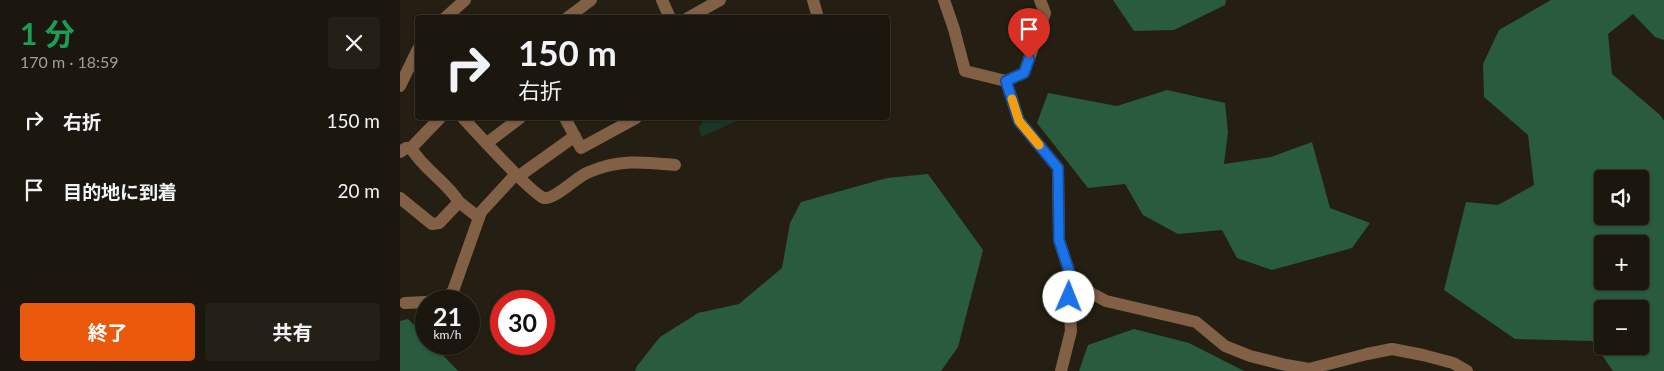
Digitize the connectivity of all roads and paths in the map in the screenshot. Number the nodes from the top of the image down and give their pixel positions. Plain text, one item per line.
1 (465, 0) edge
2 (591, 0) edge
3 (662, 0) edge
4 (720, 0) edge
5 (813, 0) edge
6 (944, 0) edge
7 (1040, 0) edge
8 (449, 11) edge
9 (571, 15) edge
10 (669, 15) edge
11 (693, 15) edge
12 (817, 15) edge
13 (415, 55) edge
14 (1006, 81) junction
15 (400, 86) edge
16 (438, 120) edge
17 (464, 120) edge
18 (517, 120) edge
19 (566, 120) edge
20 (632, 120) edge
21 (575, 136) junction
22 (487, 143) junction
23 (405, 150) edge
24 (675, 165) dead end
25 (517, 175) junction
26 (400, 198) edge
27 (459, 202) junction
28 (478, 217) junction
29 (1071, 277) junction
30 (453, 290) edge
31 (406, 303) dead end
32 (415, 303) edge
33 (1287, 368) edge
34 (1060, 371) edge
35 (1467, 371) edge

1 - 8 street
2 - 9 street
3 - 10 street
4 - 11 street
5 - 12 street
6 - 14 street
7 - 14 street
13 - 15 street
14 - 29 street
16 - 23 street
17 - 22 street
18 - 22 street
19 - 21 street
20 - 21 street
21 - 25 street
22 - 25 street
23 - 27 street
24 - 25 street
25 - 28 street
26 - 27 street
27 - 28 street
28 - 30 street
29 - 33 street
29 - 34 street
31 - 32 street
33 - 35 street

